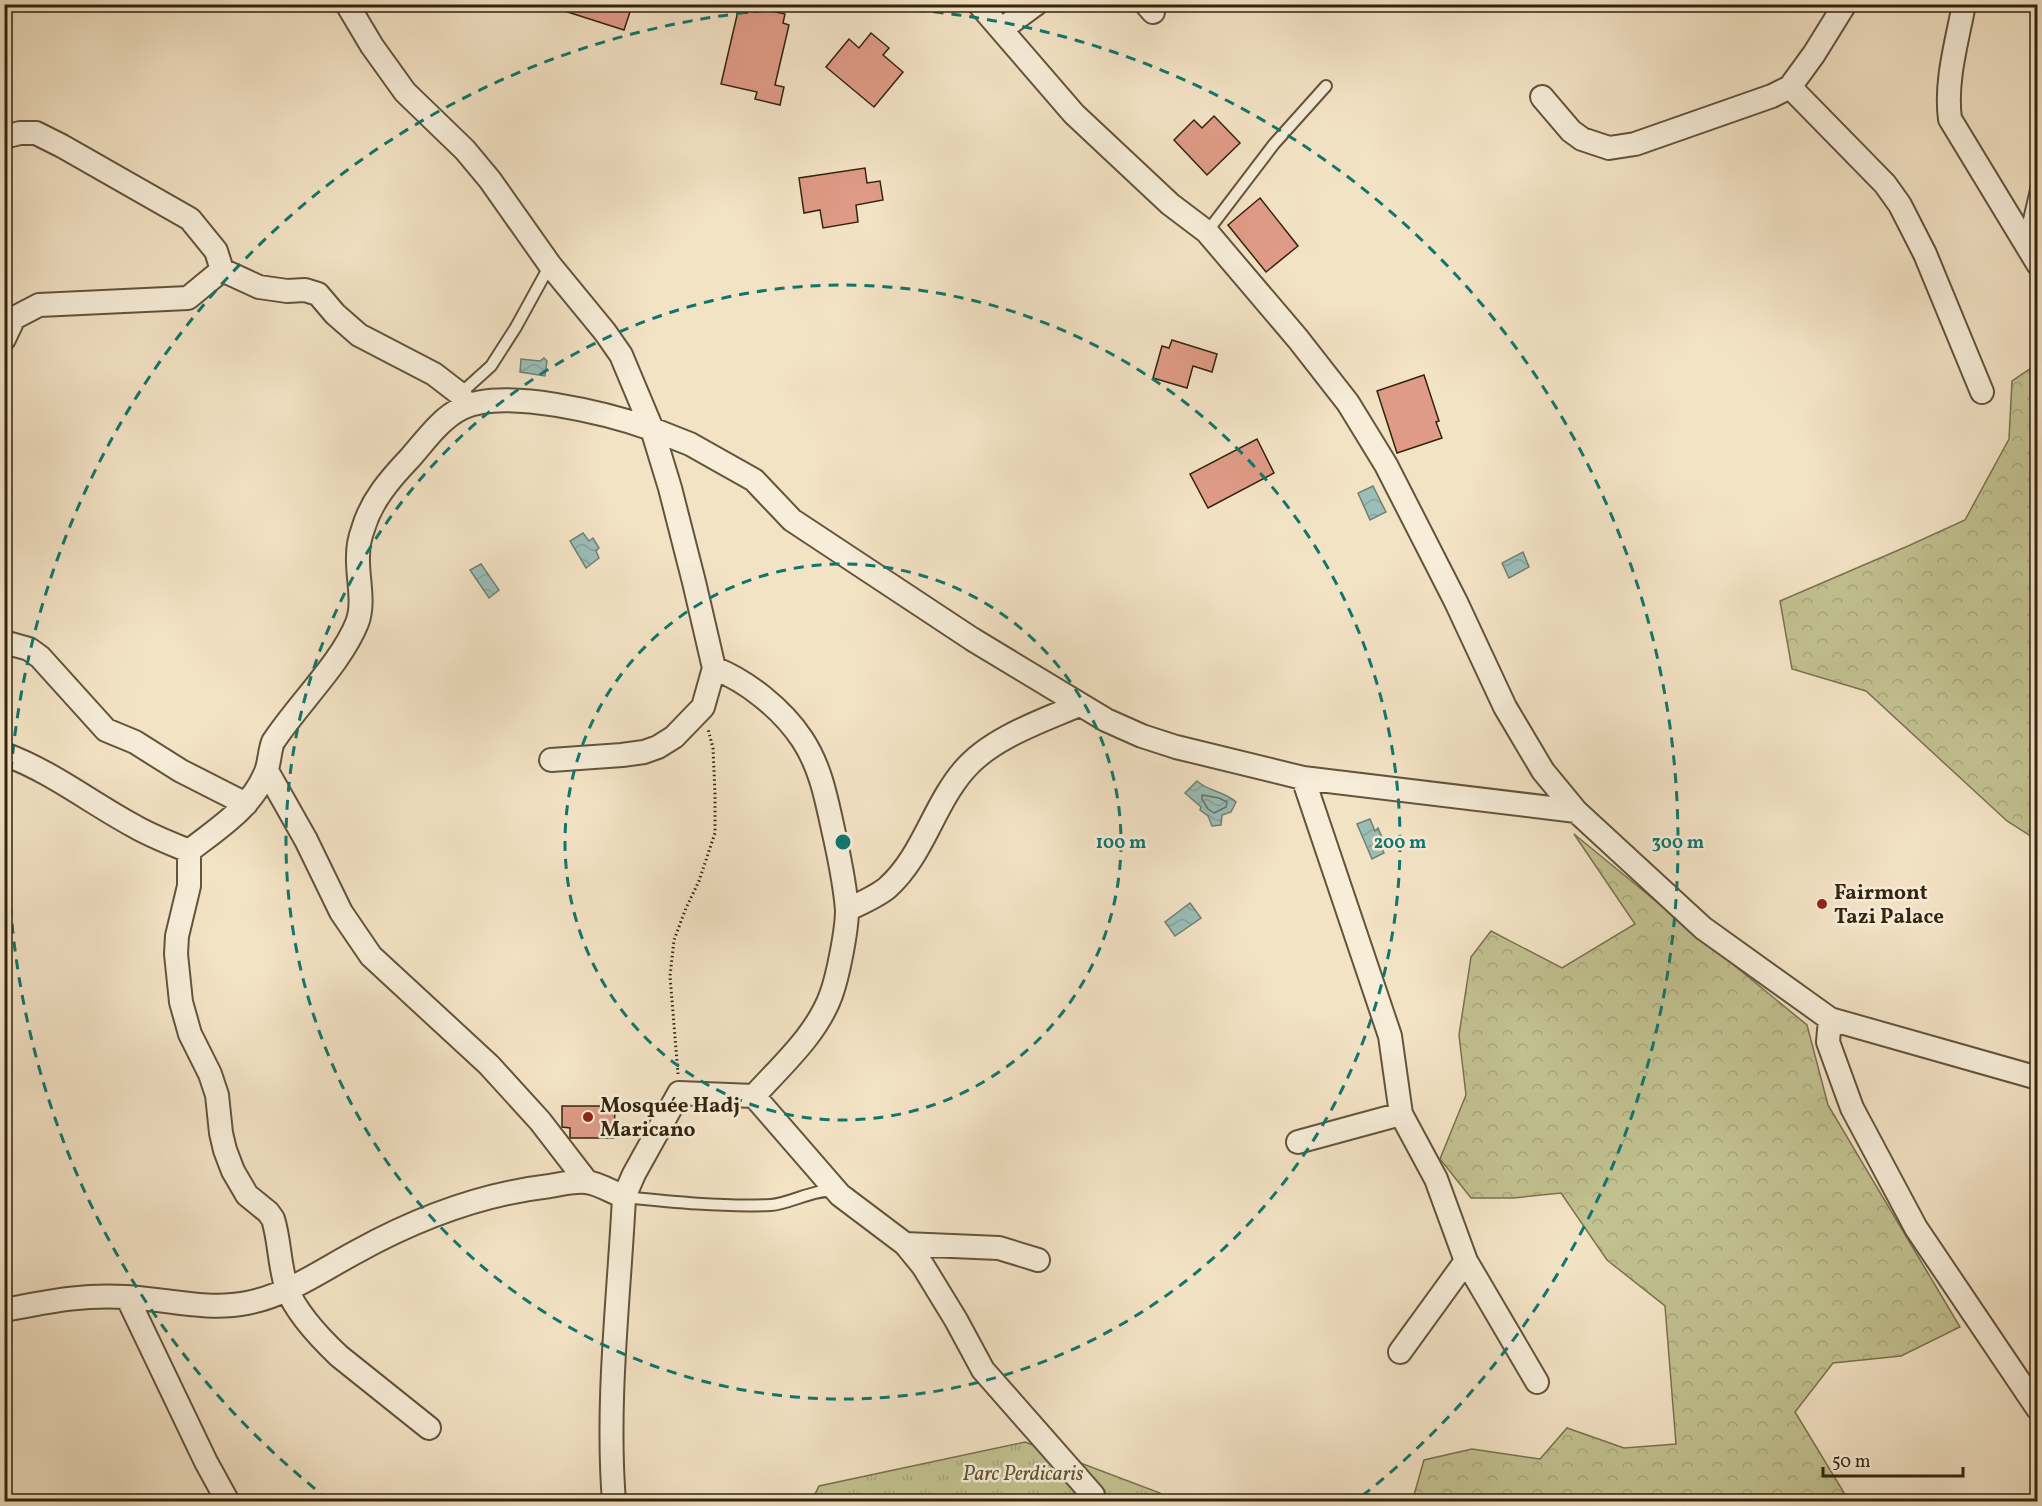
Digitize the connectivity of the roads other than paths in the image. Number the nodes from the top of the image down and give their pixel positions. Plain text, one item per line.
1 (347, 4) edge
2 (967, 4) edge
3 (1036, 4) edge
4 (1845, 4) edge
5 (1964, 4) edge
6 (990, 17) edge
7 (1326, 86) dead end
8 (1790, 87) junction
9 (1542, 97) dead end
10 (4, 137) edge
11 (2037, 182) edge
12 (1206, 232) junction
13 (2023, 243) junction
14 (2037, 264) edge
15 (550, 265) junction
16 (222, 270) junction
17 (4, 339) edge
18 (1982, 392) dead end
19 (463, 400) junction
20 (652, 429) junction
21 (4, 642) edge
22 (714, 669) junction
23 (1079, 705) junction
24 (4, 754) edge
25 (551, 760) dead end
26 (267, 771) junction
27 (1303, 778) junction
28 (246, 804) junction
29 (1576, 811) junction
30 (189, 850) junction
31 (847, 910) junction
32 (1830, 1019) junction
33 (2037, 1078) edge
34 (754, 1096) junction
35 (1401, 1114) junction
36 (1298, 1142) dead end
37 (587, 1182) junction
38 (840, 1195) junction
39 (624, 1197) junction
40 (905, 1244) junction
41 (1038, 1260) dead end
42 (1466, 1261) junction
43 (288, 1290) junction
44 (127, 1297) junction
45 (4, 1310) edge
46 (1400, 1352) dead end
47 (1537, 1382) dead end
48 (2037, 1409) edge
49 (429, 1428) dead end
50 (1092, 1495) dead end
51 (228, 1502) edge
52 (614, 1502) edge

1 - 15 street
2 - 6 street
3 - 6 street
4 - 8 street
5 - 13 street
6 - 12 street
7 - 12 lane
8 - 9 street
8 - 18 street
10 - 16 street
11 - 13 lane
12 - 29 street
13 - 14 street
15 - 19 lane
15 - 20 street
16 - 17 street
16 - 19 street
19 - 20 street
19 - 26 street
20 - 22 street
20 - 23 street
21 - 28 street
22 - 25 street
22 - 31 street
23 - 27 street
23 - 31 street
24 - 30 street
26 - 28 street
26 - 37 street
27 - 29 street
27 - 35 street
28 - 30 street
29 - 32 street
30 - 43 street
31 - 34 street
32 - 33 street
32 - 48 street
34 - 38 street
34 - 39 street
35 - 36 street
35 - 42 street
37 - 39 street
37 - 43 street
38 - 39 lane
38 - 40 street
39 - 52 street
40 - 41 street
40 - 50 street
42 - 46 street
42 - 47 street
43 - 44 street
43 - 49 street
44 - 45 street
44 - 51 street

